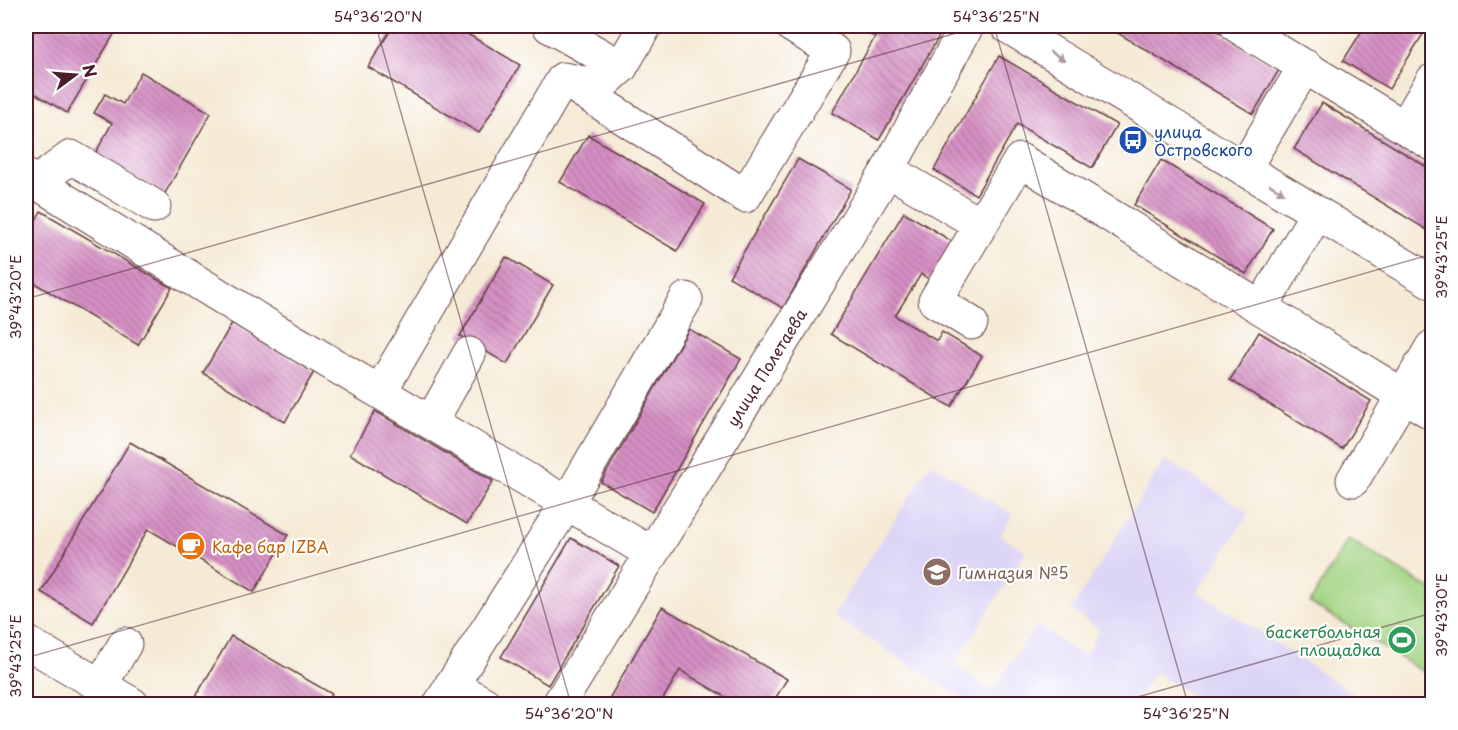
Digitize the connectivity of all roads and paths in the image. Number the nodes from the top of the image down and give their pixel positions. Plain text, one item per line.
1 (549, 26) edge
2 (645, 26) edge
3 (792, 26) edge
4 (968, 26) edge
5 (1006, 26) edge
6 (1238, 26) edge
7 (1305, 66) junction
8 (621, 67) junction
9 (562, 79) junction
10 (1432, 81) edge
11 (1405, 127) junction
12 (1432, 144) edge
13 (1244, 169) junction
14 (888, 170) junction
15 (31, 180) edge
16 (154, 206) dead end
17 (1317, 213) junction
18 (981, 225) junction
19 (1432, 282) edge
20 (686, 299) dead end
21 (1261, 308) junction
22 (971, 323) dead end
23 (1432, 347) edge
24 (469, 354) dead end
25 (381, 390) junction
26 (1404, 396) junction
27 (1432, 413) edge
28 (431, 422) junction
29 (1353, 480) dead end
30 (567, 503) junction
31 (651, 553) junction
32 (26, 642) edge
33 (125, 644) dead end
34 (100, 686) junction
35 (446, 695) edge
36 (132, 705) edge
37 (485, 705) edge
38 (559, 705) edge

1 - 8 street
2 - 8 street
3 - 9 street
4 - 14 street, улица Полетаева
5 -> 13 street
6 - 7 street
7 - 11 street
7 - 13 street
8 - 9 street
9 - 25 street
10 - 11 street
11 - 12 street
13 -> 17 street
14 - 18 street
14 - 31 street, улица Полетаева
15 - 16 street
15 - 25 street
17 - 19 street
17 - 21 street
18 - 21 street
18 - 22 street
20 - 30 street
21 - 26 street
23 - 26 street
24 - 28 street
25 - 28 street
26 - 27 street
26 - 29 street
28 - 30 street
30 - 31 street
30 - 35 street
31 - 38 street, улица Полетаева
32 - 34 street
33 - 34 street
34 - 36 street
35 - 37 street

